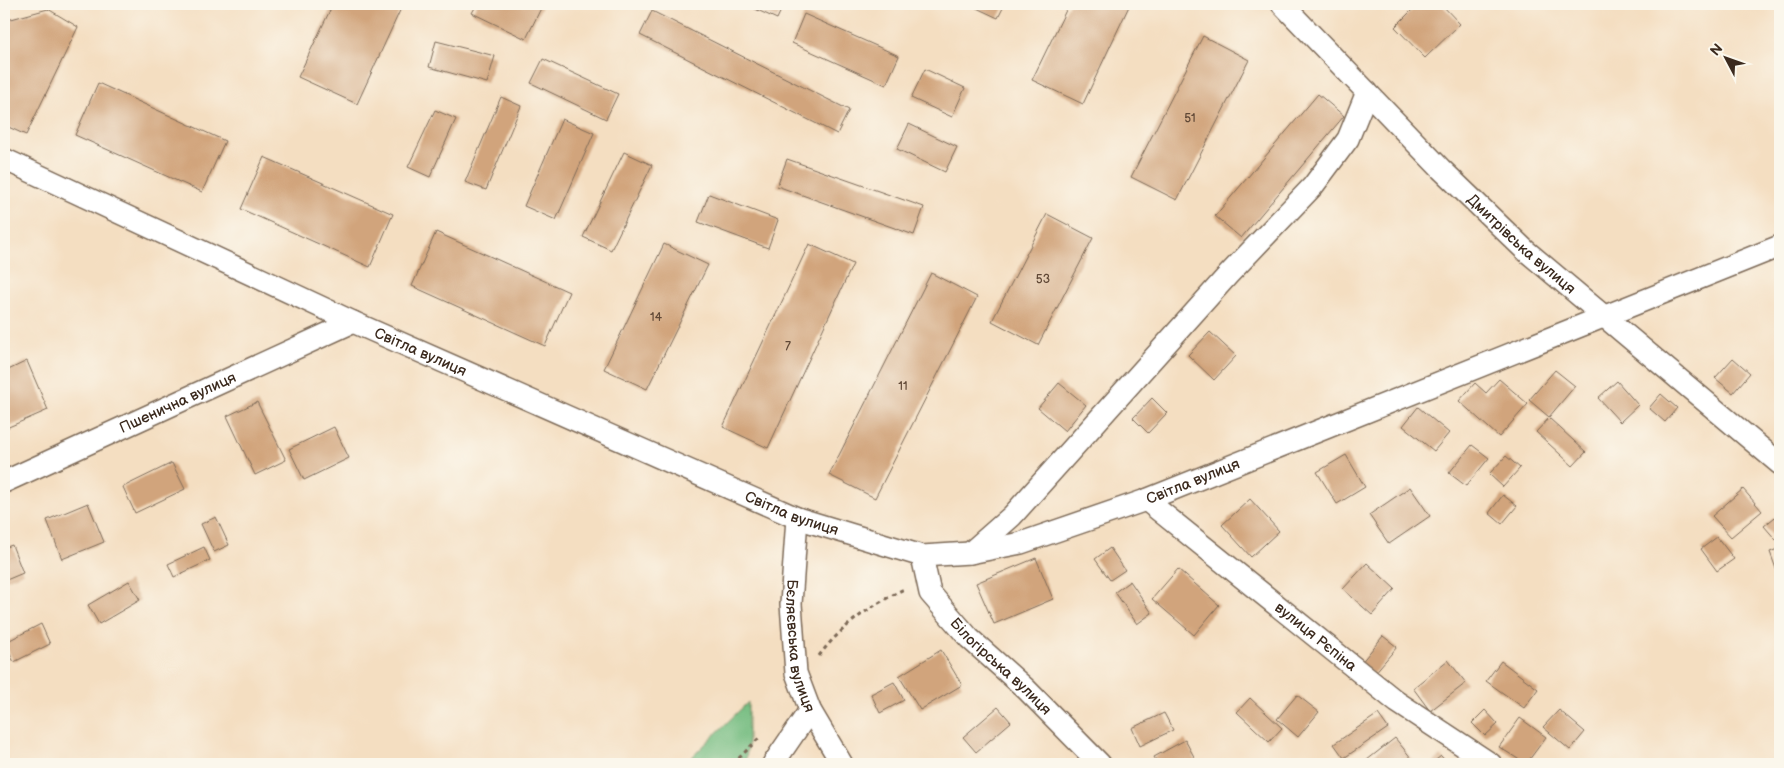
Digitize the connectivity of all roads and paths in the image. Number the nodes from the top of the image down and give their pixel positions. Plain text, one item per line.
1 (1282, 4) edge
2 (1367, 92) junction
3 (4, 159) edge
4 (1780, 246) edge
5 (1604, 317) junction
6 (353, 322) junction
7 (1780, 464) edge
8 (4, 482) edge
9 (1146, 500) junction
10 (797, 518) junction
11 (970, 553) junction
12 (922, 556) junction
13 (926, 577) junction
14 (802, 690) junction
15 (810, 710) junction
16 (761, 736) dead end
17 (733, 764) edge
18 (773, 764) edge
19 (842, 764) edge
20 (1100, 764) edge
21 (1491, 764) edge

1 - 2 street, Дмитрівська вулиця
2 - 5 street, Дмитрівська вулиця
2 - 11 street
3 - 6 street, Світла вулиця
4 - 5 street, Світла вулиця
5 - 7 street, Дмитрівська вулиця
5 - 9 street, Світла вулиця
6 - 8 street, Пшенична вулиця
6 - 10 street, Світла вулиця
9 - 11 street, Світла вулиця
9 - 21 street, вулиця Рєпіна
10 - 12 street, Світла вулиця
10 - 14 street, Бєляєвська вулиця
11 - 12 street, Світла вулиця
12 - 13 street, Білогірська вулиця
13 - 14 path
13 - 20 street, Білогірська вулиця
14 - 15 street, Бєляєвська вулиця
15 - 18 street
15 - 19 street, Бєляєвська вулиця
16 - 17 path

